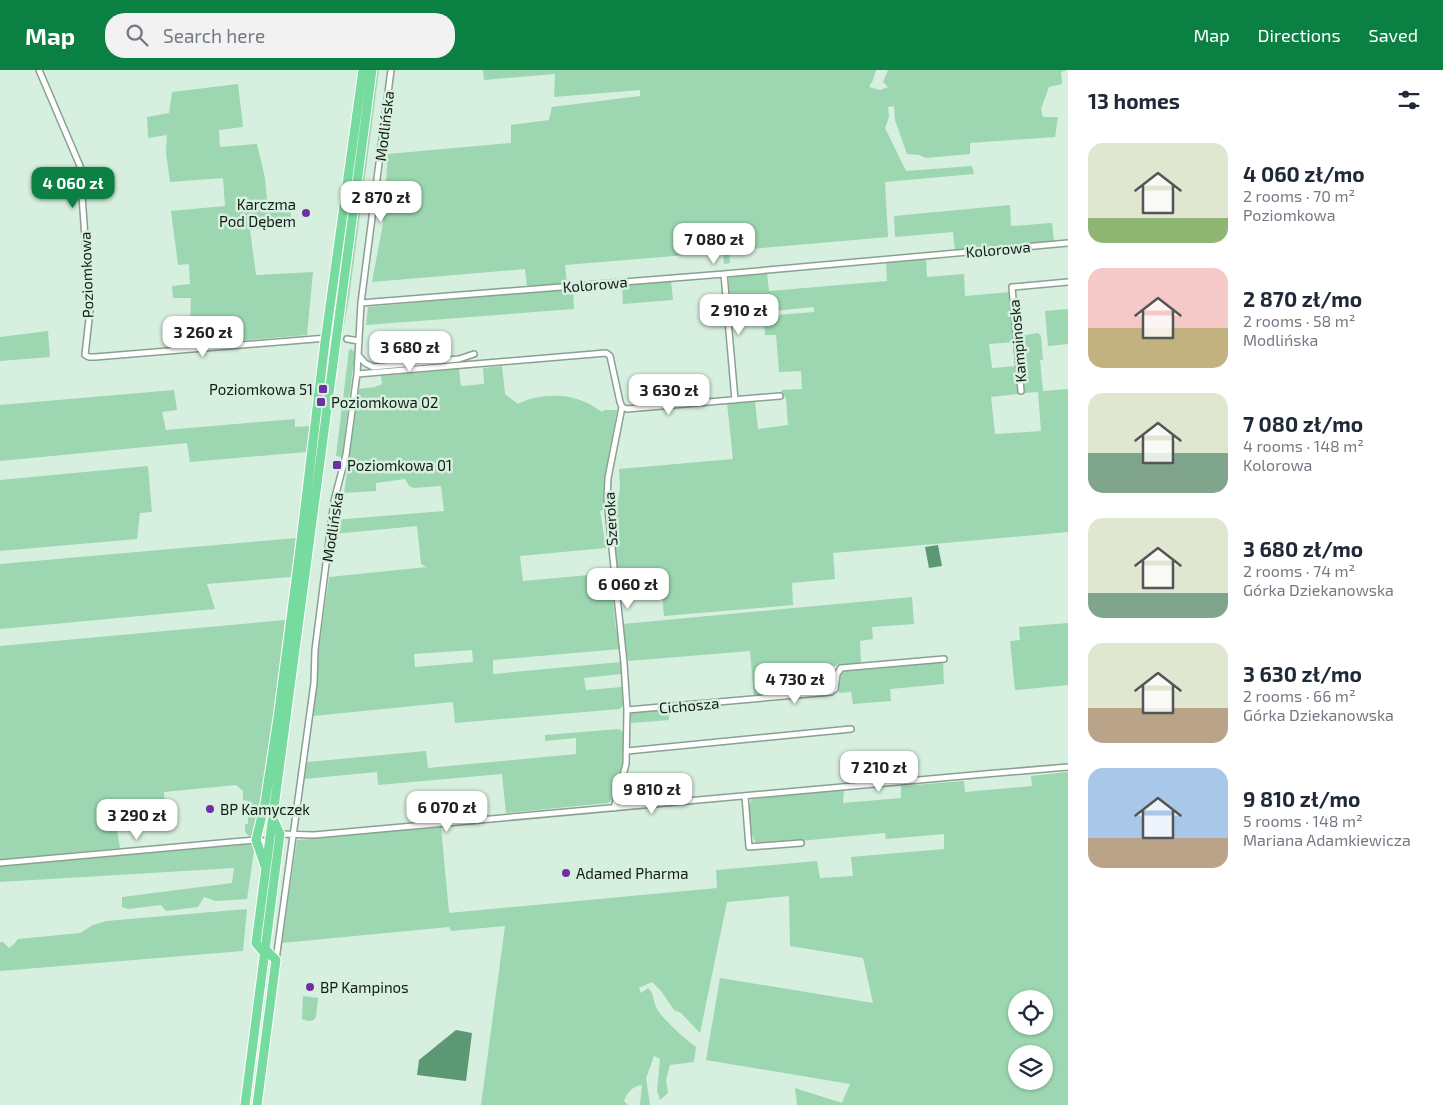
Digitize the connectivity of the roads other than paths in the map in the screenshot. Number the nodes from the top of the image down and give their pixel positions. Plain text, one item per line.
1 (39, 70) edge
2 (363, 70) edge
3 (372, 70) edge
4 (391, 70) edge
5 (1068, 243) edge
6 (724, 274) junction
7 (1068, 282) edge
8 (361, 304) junction
9 (326, 338) junction
10 (337, 338) junction
11 (347, 339) dead end
12 (359, 340) junction
13 (474, 354) dead end
14 (358, 355) junction
15 (356, 374) junction
16 (1021, 391) dead end
17 (780, 396) dead end
18 (735, 400) junction
19 (622, 407) junction
20 (944, 659) dead end
21 (627, 710) junction
22 (850, 730) dead end
23 (627, 751) junction
24 (1068, 767) edge
25 (746, 796) junction
26 (614, 808) junction
27 (273, 819) junction
28 (280, 834) junction
29 (293, 836) junction
30 (256, 840) junction
31 (270, 842) junction
32 (801, 843) dead end
33 (278, 849) junction
34 (0, 863) edge
35 (266, 869) junction
36 (263, 948) junction
37 (277, 956) junction
38 (266, 1036) junction
39 (252, 1047) junction
40 (244, 1105) edge
41 (257, 1105) edge

1 - 9 street, Poziomkowa
2 - 9 highway
3 - 10 highway
4 - 8 street, Modlińska
5 - 6 street, Kolorowa
6 - 8 street, Kolorowa
6 - 18 street
7 - 16 street, Kampinoska
8 - 12 street, Modlińska
9 - 10 street, Poziomkowa
9 - 30 highway
10 - 27 highway
11 - 12 street
12 - 14 street, Modlińska
13 - 14 street
14 - 15 street, Modlińska
15 - 19 street
15 - 29 street, Modlińska
17 - 18 street
18 - 19 street
19 - 21 street, Szeroka
20 - 21 street, Cichosza
21 - 23 street, Szeroka
22 - 23 street
23 - 26 street, Szeroka
24 - 25 street
25 - 26 street
25 - 32 street
26 - 29 street
27 - 28 highway
27 - 31 highway
28 - 29 street
28 - 33 highway
29 - 37 street, Modlińska
30 - 31 street
30 - 34 street
30 - 35 highway
31 - 33 street
31 - 35 highway
33 - 36 highway
35 - 36 highway
36 - 37 highway
36 - 39 highway
37 - 38 highway
38 - 39 highway
38 - 41 highway
39 - 40 highway

